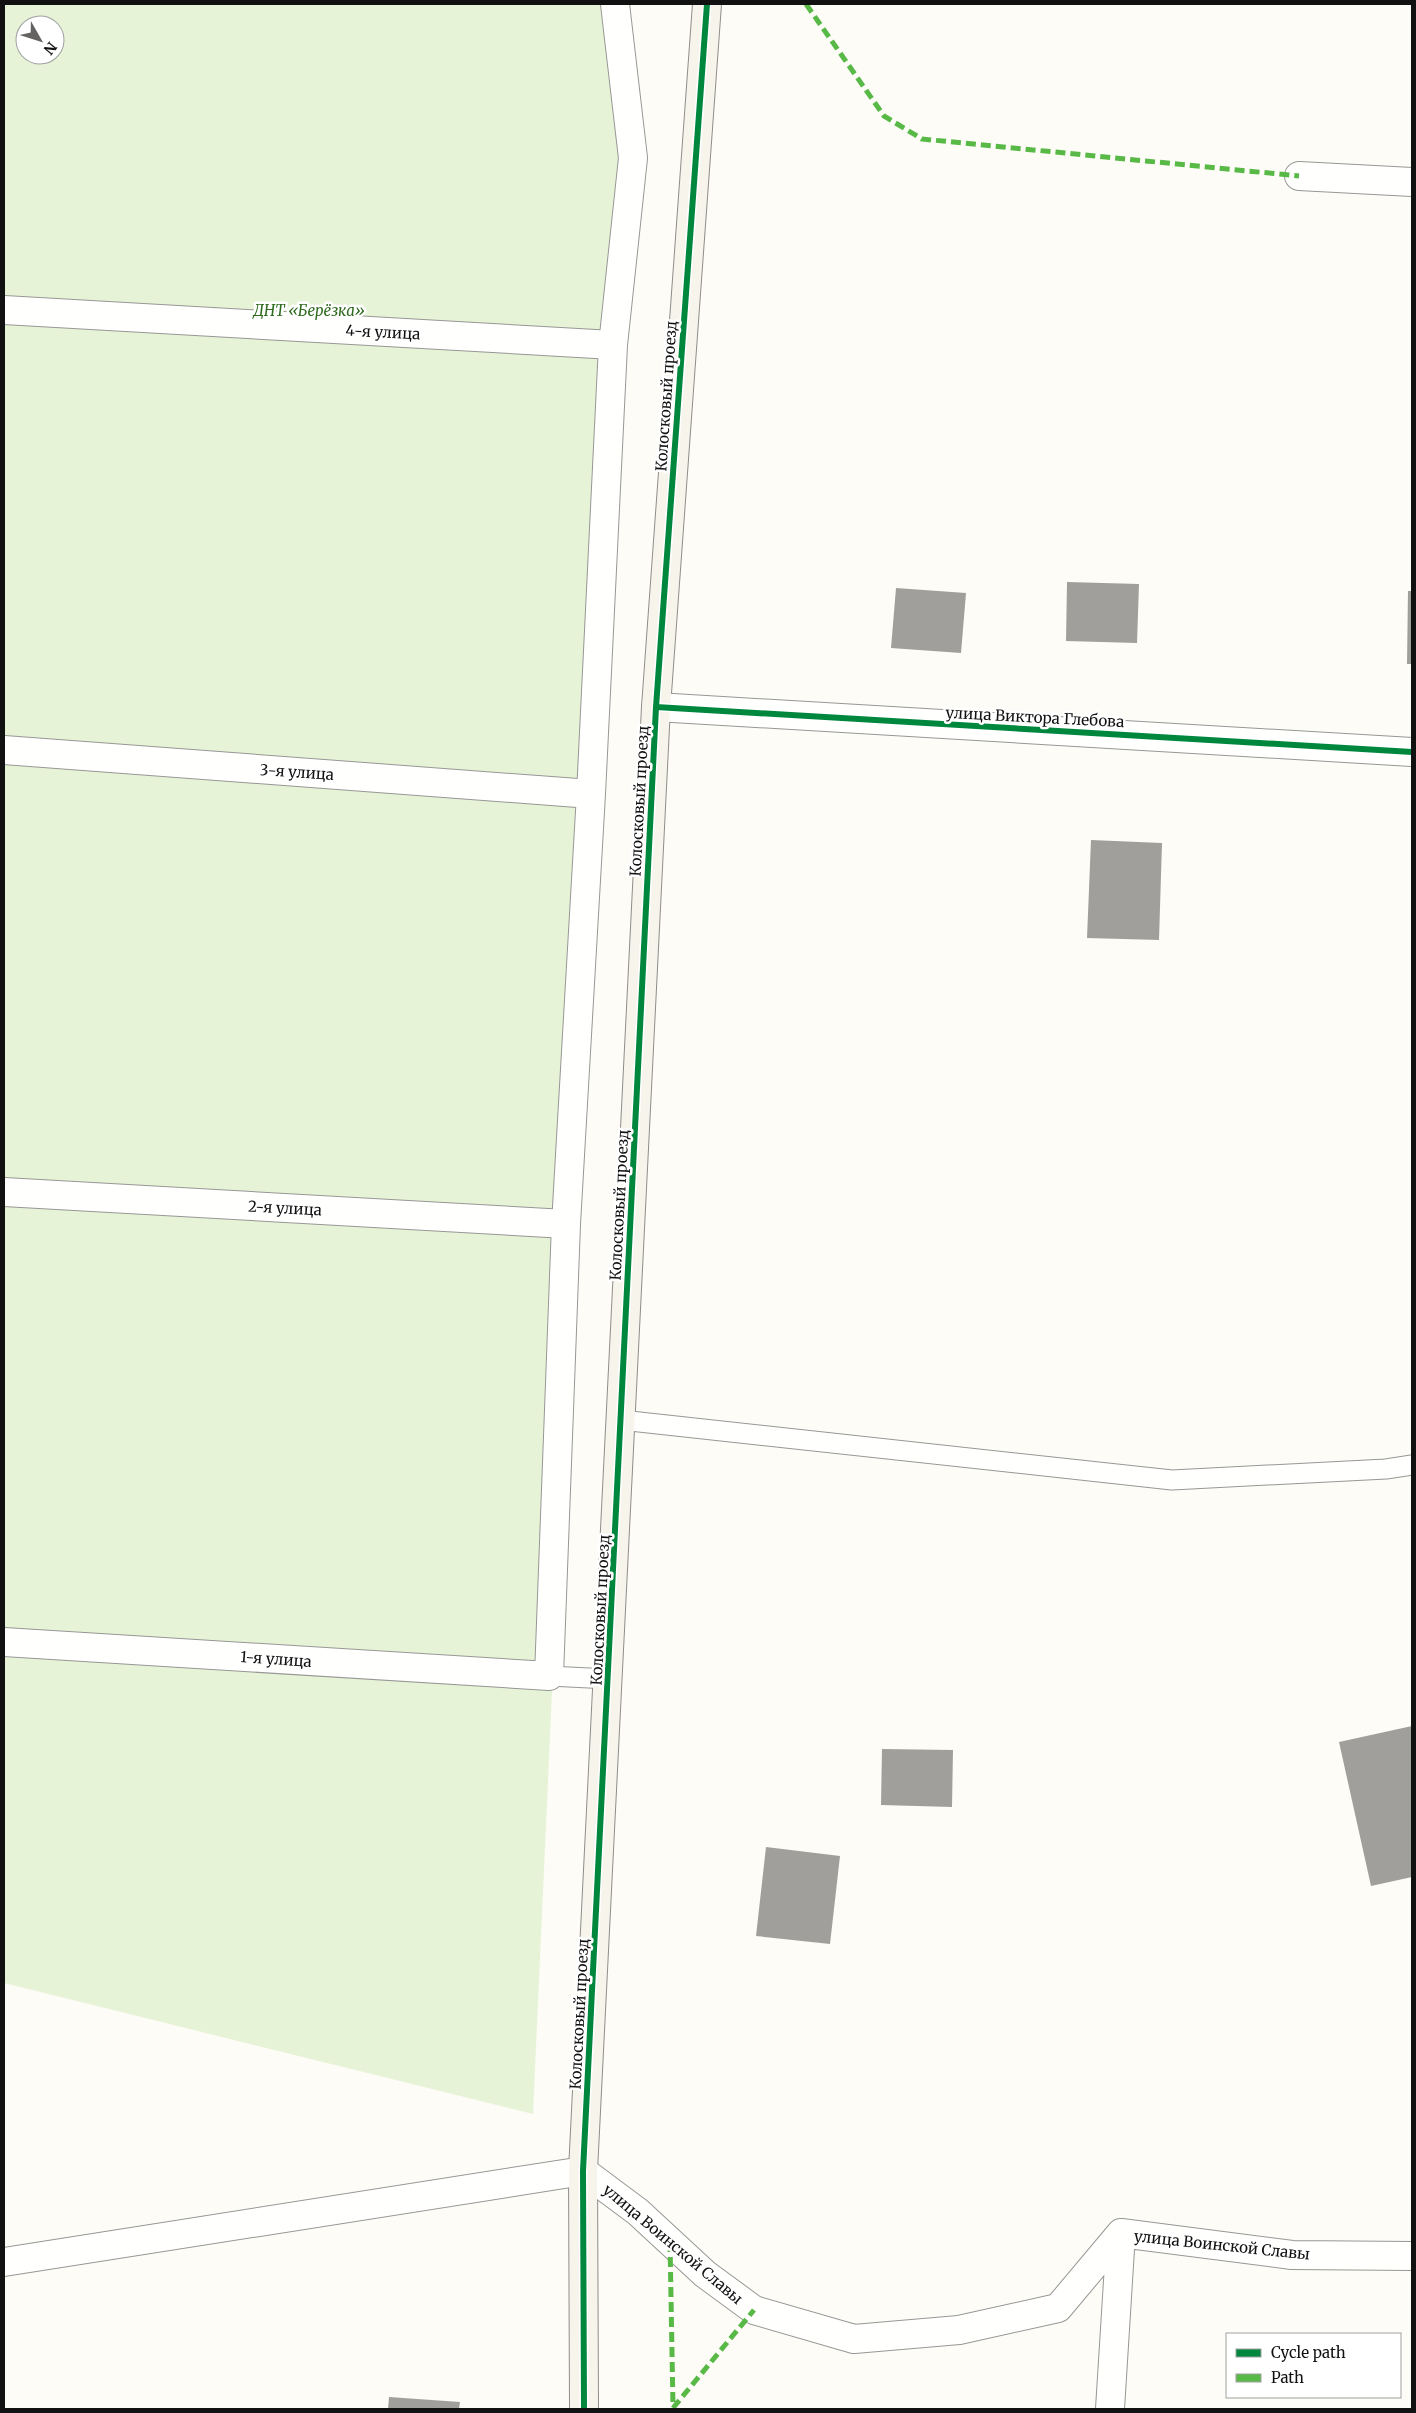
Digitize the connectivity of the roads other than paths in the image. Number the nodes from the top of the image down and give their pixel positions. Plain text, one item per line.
1 (615, 4) edge
2 (707, 4) edge
3 (1299, 176) dead end
4 (1412, 182) edge
5 (4, 310) edge
6 (613, 345) junction
7 (656, 707) junction
8 (4, 750) edge
9 (1412, 752) edge
10 (591, 794) junction
11 (4, 1192) edge
12 (566, 1224) junction
13 (621, 1420) junction
14 (1412, 1466) edge
15 (4, 1642) edge
16 (549, 1676) junction
17 (609, 1679) junction
18 (583, 2171) junction
19 (1121, 2233) junction
20 (1412, 2256) edge
21 (4, 2262) edge
22 (584, 2409) edge
23 (1110, 2409) edge

1 - 6 street
2 - 7 street, Колосковый проезд
3 - 4 street
5 - 6 street, 4-я улица
6 - 10 street
7 - 9 street, улица Виктора Глебова
7 - 13 street, Колосковый проезд
8 - 10 street, 3-я улица
10 - 12 street
11 - 12 street, 2-я улица
12 - 16 street
13 - 14 lane
13 - 17 street, Колосковый проезд
15 - 16 street, 1-я улица
16 - 17 lane
17 - 18 street, Колосковый проезд
18 - 19 street, улица Воинской Славы
18 - 21 street
18 - 22 street, Колосковый проезд
19 - 20 street, улица Воинской Славы
19 - 23 street

